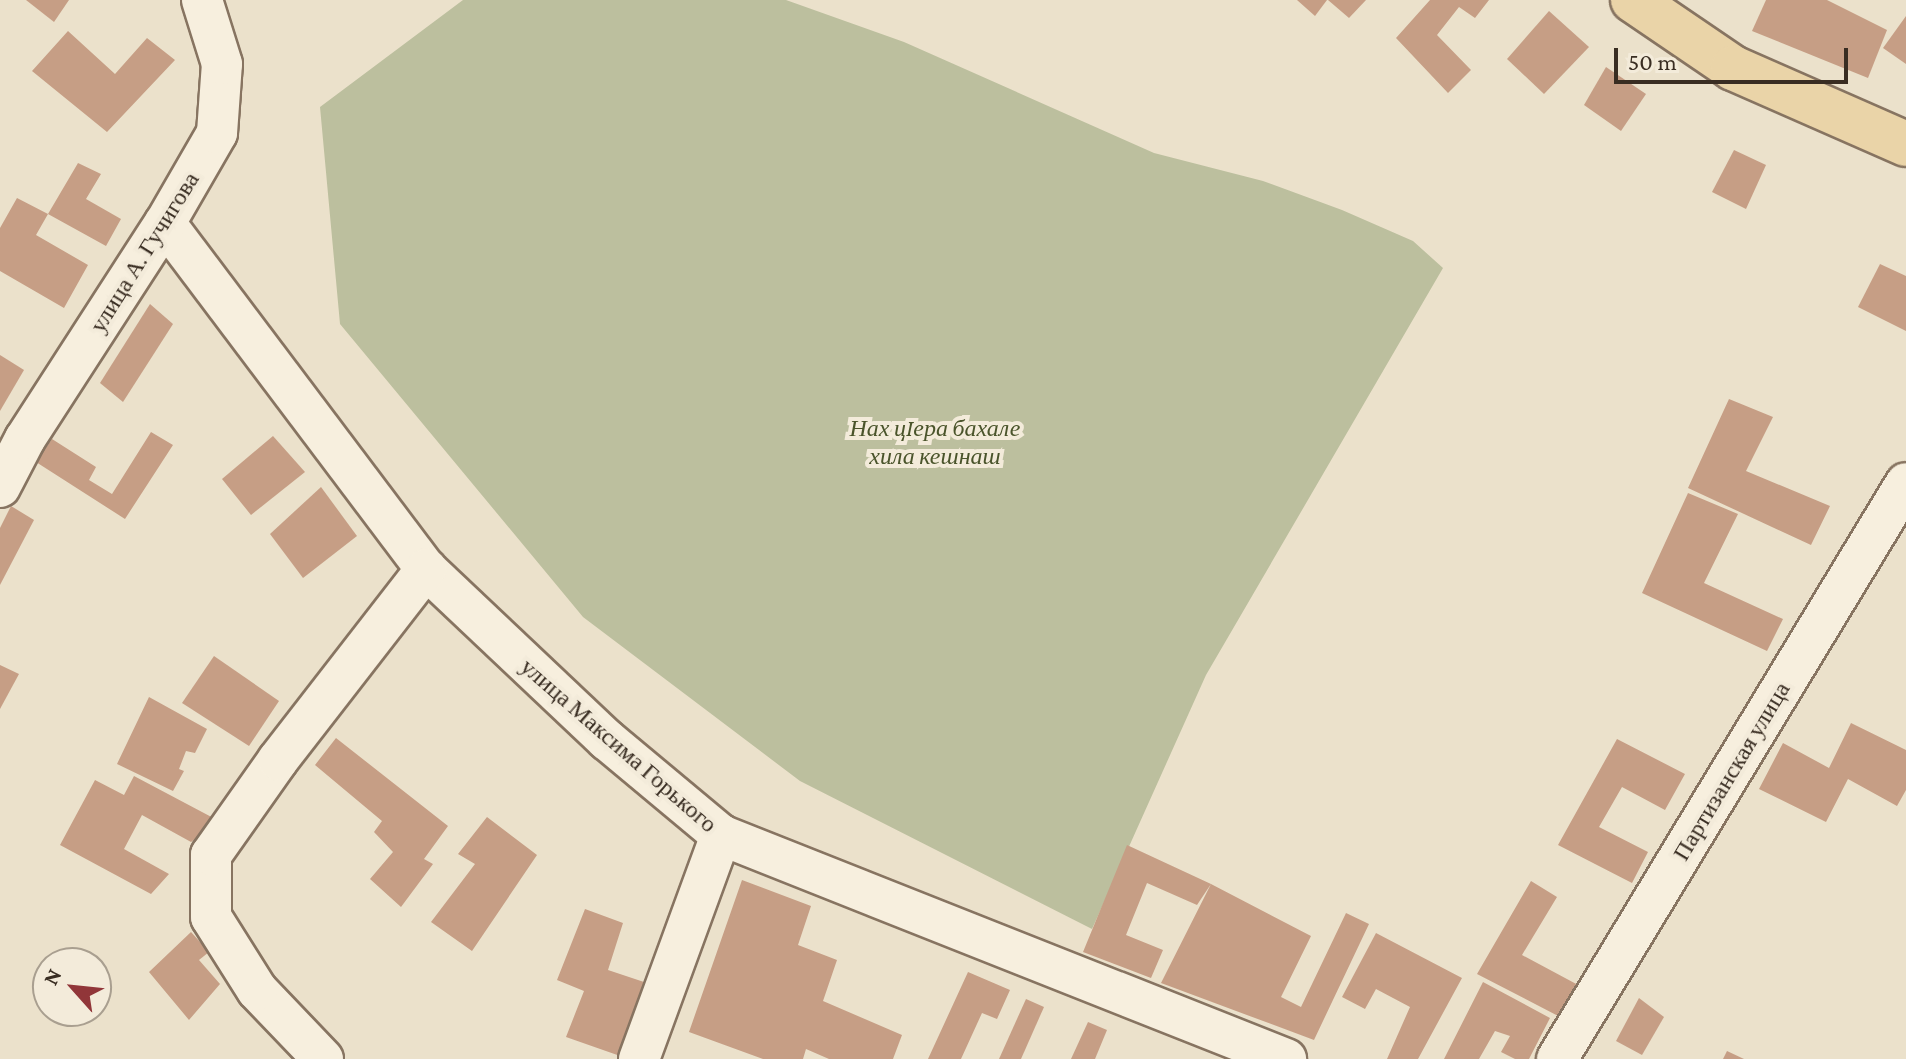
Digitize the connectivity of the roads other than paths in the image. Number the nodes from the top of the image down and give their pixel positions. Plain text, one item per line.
1 (202, 0) edge
2 (1633, 0) edge
3 (1906, 144) edge
4 (165, 223) junction
5 (1906, 483) edge
6 (0, 487) edge
7 (426, 569) junction
8 (721, 835) junction
9 (323, 1059) edge
10 (639, 1059) edge
11 (1286, 1059) edge
12 (1557, 1059) edge

1 - 4 street, улица А. Гучигова
2 - 3 main road
4 - 6 street, улица А. Гучигова
4 - 7 street, улица Максима Горького
5 - 12 street, Партизанская улица
7 - 8 street, улица Максима Горького
7 - 9 street
8 - 10 street
8 - 11 street, улица Максима Горького

